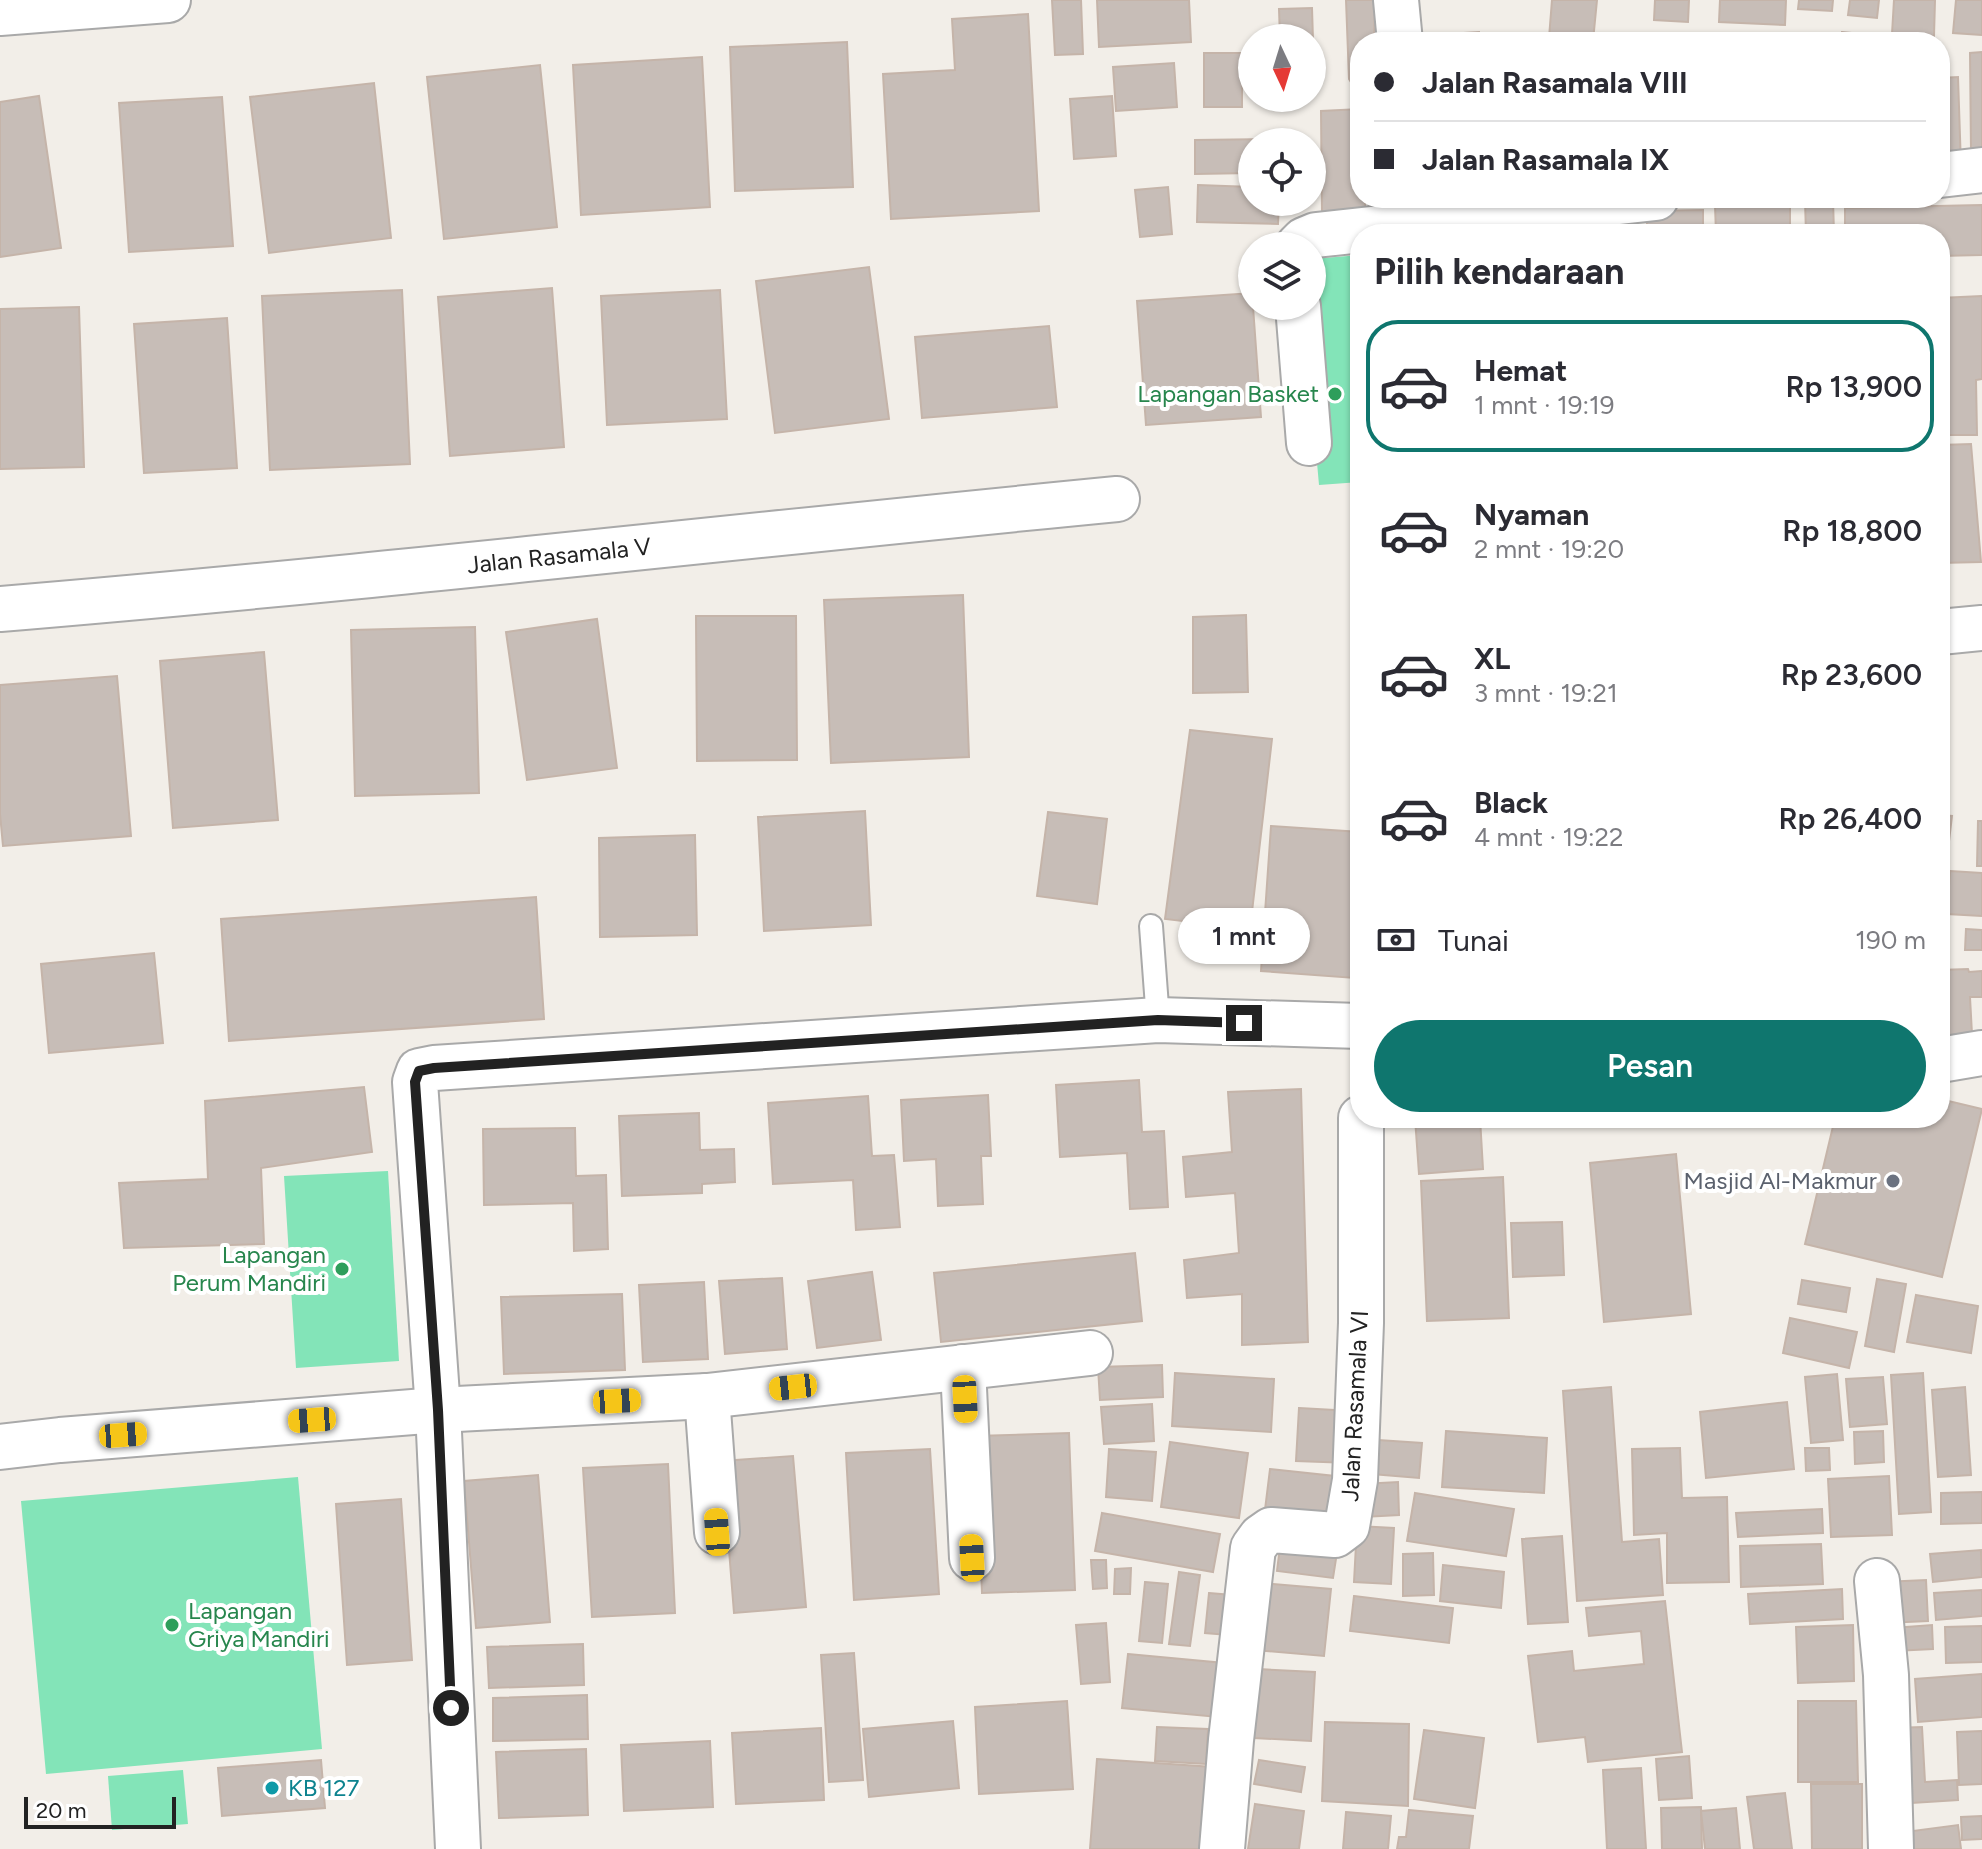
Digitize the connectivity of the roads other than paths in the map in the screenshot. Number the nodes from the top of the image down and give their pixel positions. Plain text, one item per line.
1 (168, 0) edge
2 (1396, 0) edge
3 (0, 13) edge
4 (1399, 32) edge
5 (1982, 170) edge
6 (1950, 174) edge
7 (1559, 208) edge
8 (1481, 216) edge
9 (1412, 224) edge
10 (1350, 231) edge
11 (1326, 234) edge
12 (1299, 320) edge
13 (1309, 443) dead end
14 (1117, 499) dead end
15 (0, 609) edge
16 (1982, 628) edge
17 (1950, 631) edge
18 (1151, 926) dead end
19 (1158, 1020) junction
20 (1350, 1026) edge
21 (1982, 1053) edge
22 (1950, 1058) edge
23 (1361, 1128) edge
24 (1090, 1353) dead end
25 (963, 1367) junction
26 (707, 1396) junction
27 (438, 1410) junction
28 (0, 1447) edge
29 (717, 1532) dead end
30 (972, 1558) dead end
31 (1877, 1581) dead end
32 (458, 1849) edge
33 (1222, 1849) edge
34 (1891, 1849) edge

1 - 3 street
2 - 4 street
5 - 6 street
7 - 8 street
8 - 9 street
10 - 11 street
12 - 13 street
14 - 15 street, Jalan Rasamala V
16 - 17 street
18 - 19 lane
19 - 20 street
19 - 27 street
21 - 22 street
23 - 33 street, Jalan Rasamala VI
24 - 25 street
25 - 26 street
25 - 30 street
26 - 27 street
26 - 29 street
27 - 28 street
27 - 32 street
31 - 34 street

